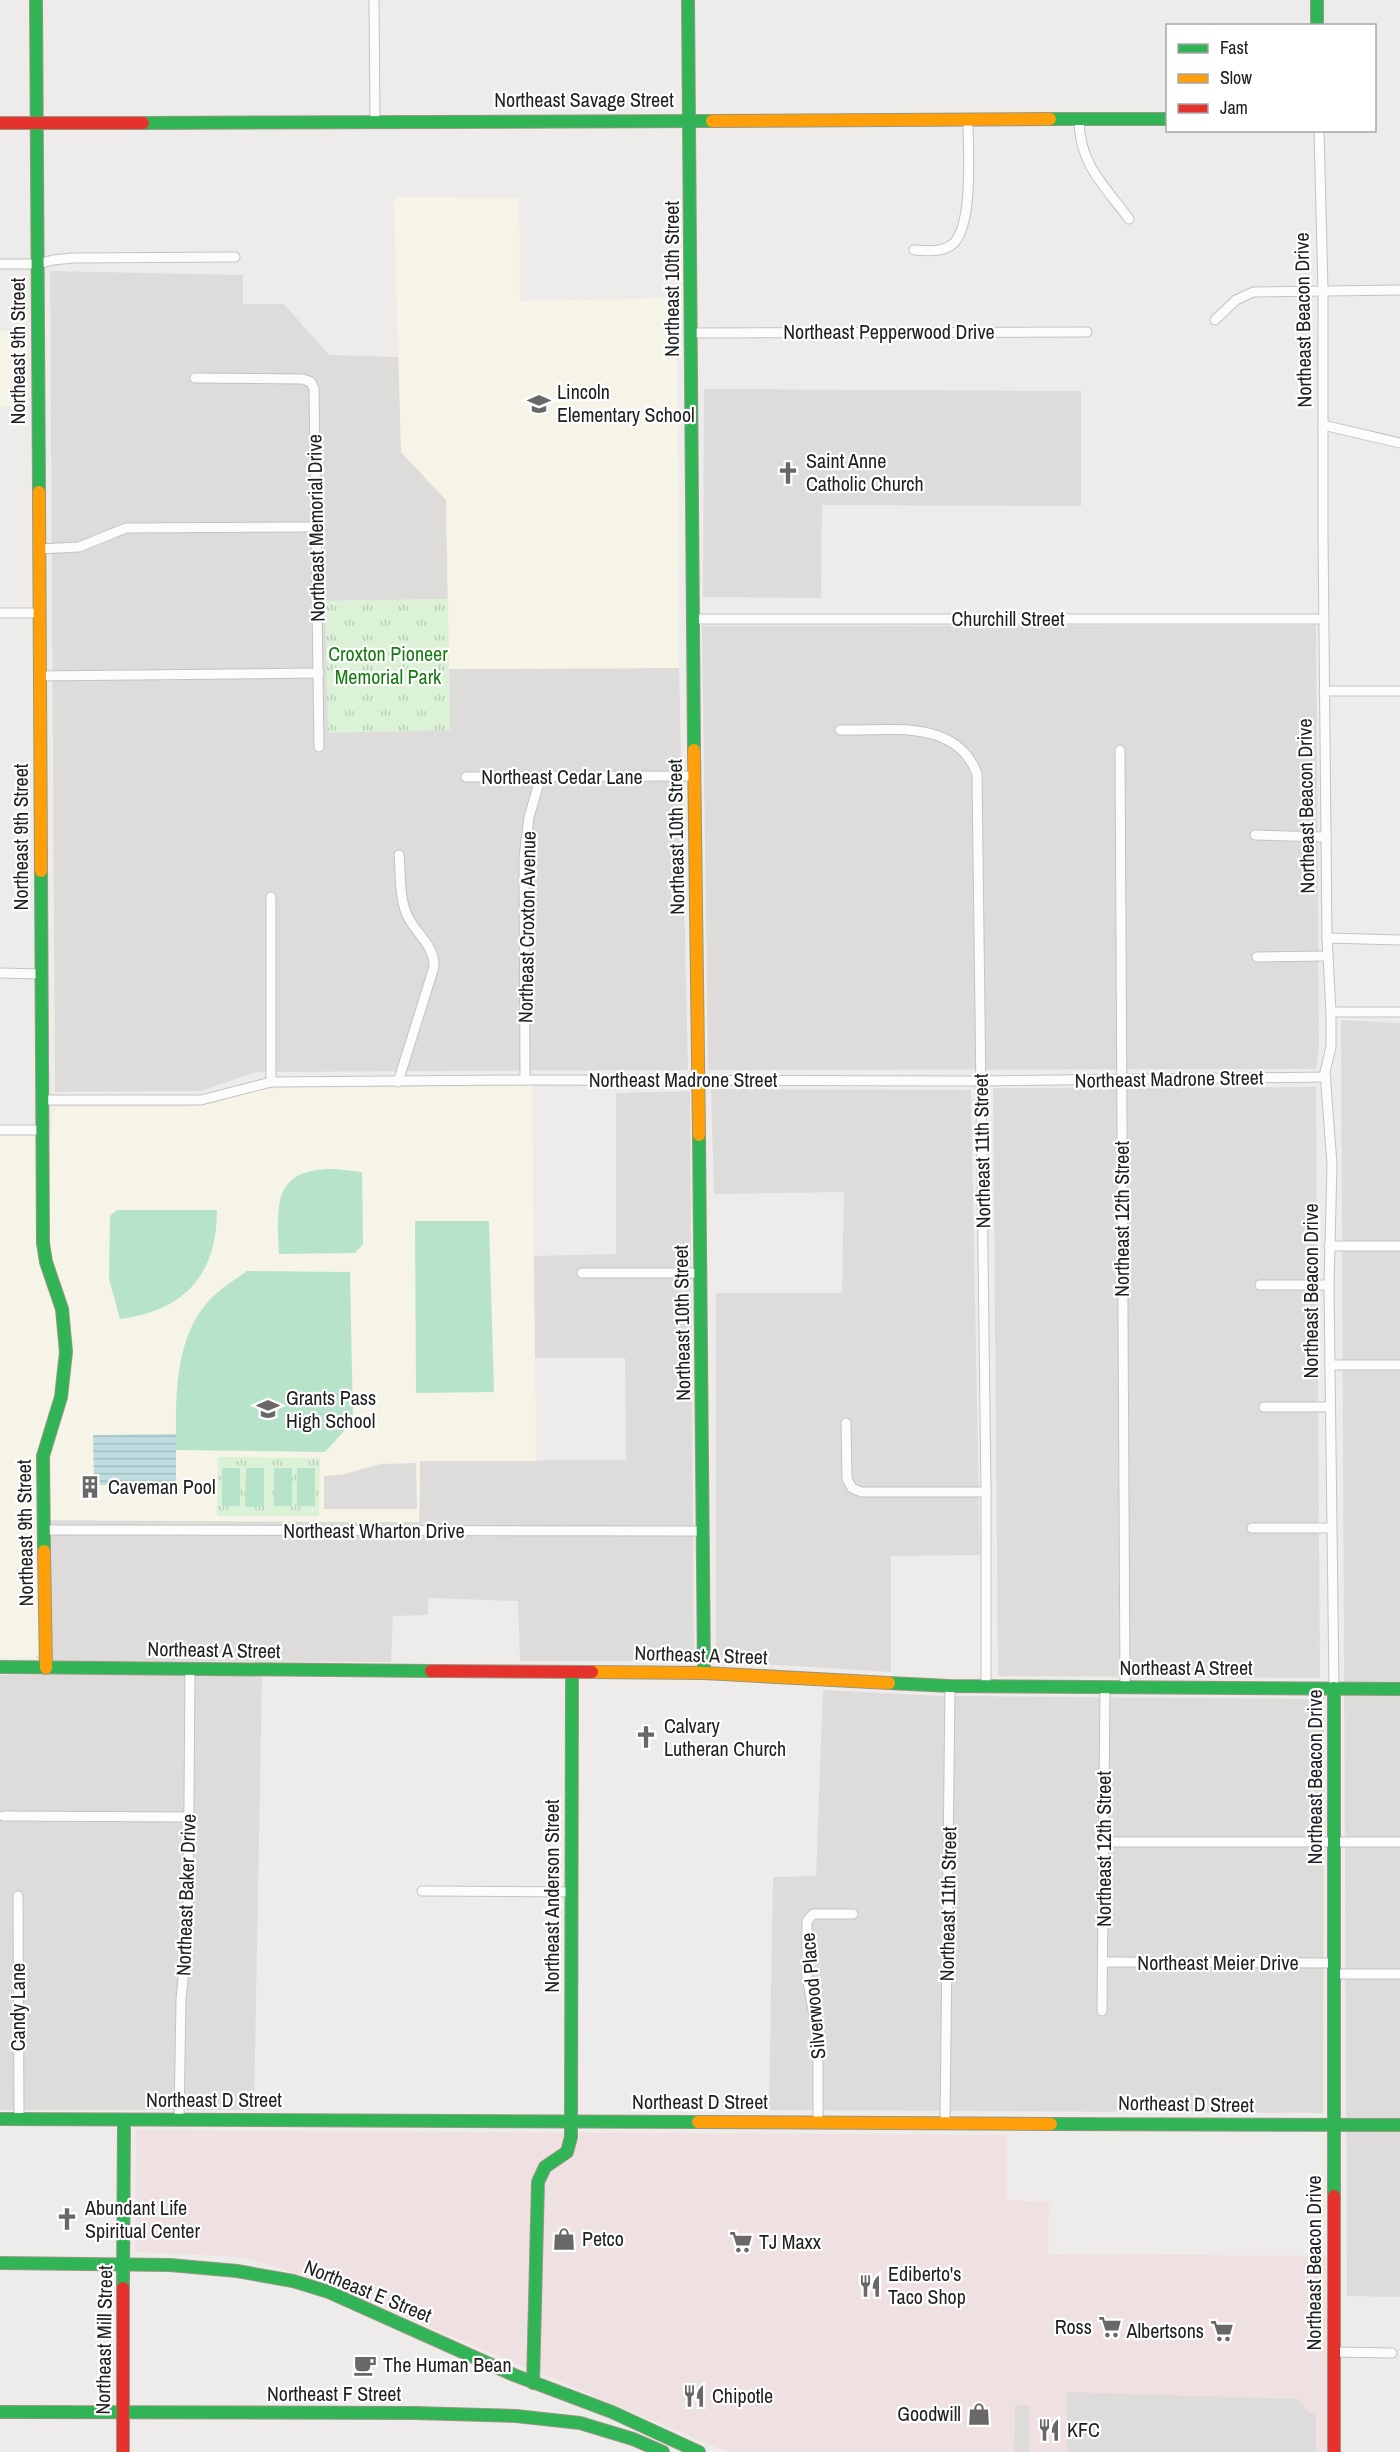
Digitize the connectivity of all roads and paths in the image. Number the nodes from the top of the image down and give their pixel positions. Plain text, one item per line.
1 (36, 0) edge
2 (374, 0) edge
3 (688, 0) edge
4 (1317, 0) edge
5 (1317, 24) edge
6 (690, 119) junction
7 (968, 119) junction
8 (1079, 119) junction
9 (1166, 119) edge
10 (375, 120) junction
11 (35, 122) junction
12 (0, 123) edge
13 (1319, 132) edge
14 (1129, 219) dead end
15 (914, 250) dead end
16 (235, 257) dead end
17 (0, 264) edge
18 (37, 264) junction
19 (1400, 290) edge
20 (1323, 291) junction
21 (1215, 320) dead end
22 (1087, 332) dead end
23 (692, 333) junction
24 (195, 378) dead end
25 (1323, 425) junction
26 (1400, 443) edge
27 (315, 527) junction
28 (39, 549) junction
29 (0, 613) edge
30 (39, 613) junction
31 (693, 619) junction
32 (1324, 619) junction
33 (319, 673) junction
34 (39, 676) junction
35 (1324, 691) junction
36 (1400, 692) edge
37 (840, 730) dead end
38 (319, 747) dead end
39 (1120, 750) dead end
40 (541, 776) junction
41 (694, 776) junction
42 (466, 777) dead end
43 (1255, 835) dead end
44 (1326, 837) junction
45 (399, 855) dead end
46 (271, 897) dead end
47 (1327, 938) junction
48 (1400, 940) edge
49 (1328, 956) junction
50 (1257, 957) dead end
51 (0, 973) edge
52 (41, 974) junction
53 (1331, 1012) junction
54 (1400, 1012) edge
55 (1326, 1077) junction
56 (525, 1080) junction
57 (699, 1080) junction
58 (1121, 1080) junction
59 (980, 1081) junction
60 (271, 1082) junction
61 (398, 1082) junction
62 (42, 1100) junction
63 (0, 1130) edge
64 (43, 1130) junction
65 (1329, 1246) junction
66 (1400, 1246) edge
67 (582, 1273) dead end
68 (700, 1273) junction
69 (1260, 1284) dead end
70 (1329, 1285) junction
71 (1330, 1365) junction
72 (1400, 1365) edge
73 (1264, 1407) dead end
74 (1330, 1407) junction
75 (846, 1423) dead end
76 (986, 1492) junction
77 (1252, 1528) dead end
78 (1331, 1528) junction
79 (45, 1530) junction
80 (704, 1531) junction
81 (0, 1667) edge
82 (46, 1668) junction
83 (190, 1670) junction
84 (572, 1672) junction
85 (704, 1673) junction
86 (950, 1686) junction
87 (986, 1686) junction
88 (1106, 1687) junction
89 (1125, 1687) junction
90 (1334, 1688) junction
91 (1400, 1689) edge
92 (3, 1816) dead end
93 (189, 1817) junction
94 (1103, 1842) junction
95 (1335, 1842) junction
96 (1400, 1842) edge
97 (422, 1891) dead end
98 (572, 1892) junction
99 (18, 1896) dead end
100 (853, 1914) dead end
101 (1103, 1962) junction
102 (1334, 1968) junction
103 (1400, 1974) edge
104 (1102, 2011) dead end
105 (0, 2119) edge
106 (19, 2119) junction
107 (124, 2120) junction
108 (179, 2120) junction
109 (571, 2120) junction
110 (819, 2122) junction
111 (945, 2122) junction
112 (1333, 2125) junction
113 (1400, 2125) edge
114 (0, 2263) edge
115 (124, 2265) junction
116 (1334, 2352) junction
117 (1392, 2353) dead end
118 (533, 2382) junction
119 (0, 2412) edge
120 (123, 2413) junction
121 (123, 2452) edge
122 (663, 2452) edge
123 (699, 2452) edge
124 (1334, 2452) edge

1 - 11 street, Northeast 9th Street
2 - 10 street
3 - 6 street, Northeast 10th Street
4 - 5 street
6 - 7 street, Northeast Savage Street
6 - 10 street, Northeast Savage Street
6 - 23 street, Northeast 10th Street
7 - 8 street, Northeast Savage Street
7 - 15 street
8 - 9 street, Northeast Savage Street
8 - 14 street
10 - 11 street, Northeast Savage Street
11 - 12 street, Northeast Savage Street
11 - 18 street, Northeast 9th Street
13 - 20 street, Northeast Beacon Drive
16 - 18 street
17 - 18 street
18 - 28 street, Northeast 9th Street
19 - 20 street
20 - 21 street
20 - 25 street, Northeast Beacon Drive
22 - 23 street, Northeast Pepperwood Drive
23 - 31 street, Northeast 10th Street
24 - 27 street, Northeast Memorial Drive
25 - 26 street
25 - 32 street, Northeast Beacon Drive
27 - 28 street
27 - 33 street, Northeast Memorial Drive
28 - 30 street, Northeast 9th Street
29 - 30 street
30 - 34 street, Northeast 9th Street
31 - 32 street, Churchill Street
31 - 41 street, Northeast 10th Street
32 - 35 street, Northeast Beacon Drive
33 - 34 street
33 - 38 street, Northeast Memorial Drive
34 - 52 street, Northeast 9th Street
35 - 36 street
35 - 44 street, Northeast Beacon Drive
37 - 59 street, Northeast 11th Street
39 - 58 street, Northeast 12th Street
40 - 41 street, Northeast Cedar Lane
40 - 42 street, Northeast Cedar Lane
40 - 56 street, Northeast Croxton Avenue
41 - 57 street, Northeast 10th Street
43 - 44 street
44 - 47 street, Northeast Beacon Drive
45 - 61 street
46 - 60 street
47 - 48 street
47 - 49 street, Northeast Beacon Drive
49 - 50 street
49 - 53 street, Northeast Beacon Drive
51 - 52 street
52 - 62 street, Northeast 9th Street
53 - 54 street
53 - 55 street, Northeast Beacon Drive
55 - 58 street, Northeast Madrone Street
55 - 65 street, Northeast Beacon Drive
56 - 57 street, Northeast Madrone Street
56 - 61 street, Northeast Madrone Street
57 - 59 street, Northeast Madrone Street
57 - 68 street, Northeast 10th Street
58 - 59 street, Northeast Madrone Street
58 - 89 street, Northeast 12th Street
59 - 76 street, Northeast 11th Street
60 - 61 street, Northeast Madrone Street
60 - 62 street, Northeast Madrone Street
62 - 64 street, Northeast 9th Street
63 - 64 street
64 - 79 street, Northeast 9th Street
65 - 66 street
65 - 70 street, Northeast Beacon Drive
67 - 68 street
68 - 80 street, Northeast 10th Street
69 - 70 street
70 - 71 street, Northeast Beacon Drive
71 - 72 street
71 - 74 street, Northeast Beacon Drive
73 - 74 street
74 - 78 street, Northeast Beacon Drive
75 - 76 street
76 - 87 street, Northeast 11th Street
77 - 78 street
78 - 90 street, Northeast Beacon Drive
79 - 80 street, Northeast Wharton Drive
79 - 82 street, Northeast 9th Street
80 - 85 street, Northeast 10th Street
81 - 82 street, Northeast A Street
82 - 83 street, Northeast A Street
83 - 84 street, Northeast A Street
83 - 93 street, Northeast Baker Drive
84 - 85 street, Northeast A Street
84 - 98 street, Northeast Anderson Street
85 - 86 street, Northeast A Street
86 - 87 street, Northeast A Street
86 - 111 street, Northeast 11th Street
87 - 88 street, Northeast A Street
88 - 89 street, Northeast A Street
88 - 94 street, Northeast 12th Street
89 - 90 street, Northeast A Street
90 - 91 street, Northeast A Street
90 - 95 street, Northeast Beacon Drive
92 - 93 street
93 - 108 street, Northeast Baker Drive
94 - 95 street
94 - 101 street, Northeast 12th Street
95 - 96 street
95 - 102 street, Northeast Beacon Drive
97 - 98 street
98 - 109 street, Northeast Anderson Street
99 - 106 street, Candy Lane
100 - 110 street, Silverwood Place
101 - 102 street, Northeast Meier Drive
101 - 104 street, Northeast 12th Street
102 - 103 street, Northeast Meier Drive
102 - 112 street, Northeast Beacon Drive
105 - 106 street, Northeast D Street
106 - 107 street, Northeast D Street
107 - 108 street, Northeast D Street
107 - 115 street, Northeast Mill Street
108 - 109 street, Northeast D Street
109 - 110 street, Northeast D Street
109 - 118 street, Northeast Anderson Street
110 - 111 street, Northeast D Street
111 - 112 street, Northeast D Street
112 - 113 street, Northeast D Street
112 - 116 street, Northeast Beacon Drive
114 - 115 street, Northeast E Street
115 - 118 street, Northeast E Street
115 - 120 street, Northeast Mill Street
116 - 117 street
116 - 124 street, Northeast Beacon Drive
118 - 123 street, Northeast E Street
119 - 120 street, Northeast F Street
120 - 121 street, Northeast Mill Street
120 - 122 street, Northeast F Street

